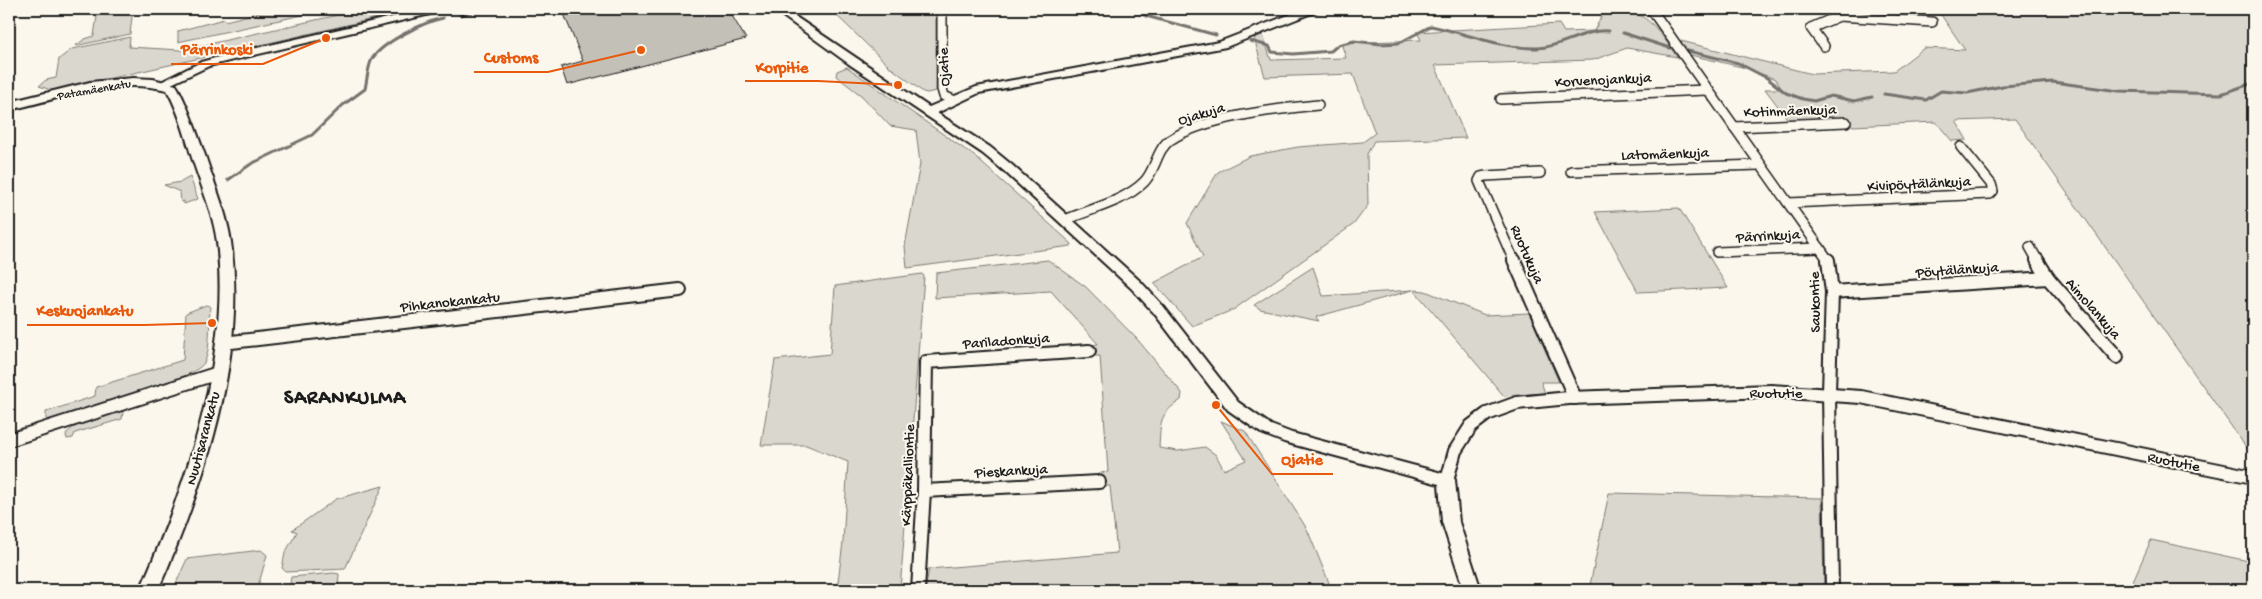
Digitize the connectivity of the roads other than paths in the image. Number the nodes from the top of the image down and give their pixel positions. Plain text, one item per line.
1 (440, 9) edge
2 (778, 9) edge
3 (942, 9) edge
4 (1313, 9) edge
5 (1651, 9) edge
6 (1833, 9) edge
7 (1839, 16) junction
8 (1932, 22) dead end
9 (1824, 46) dead end
10 (163, 84) junction
11 (1706, 90) junction
12 (1501, 99) dead end
13 (952, 100) junction
14 (1318, 105) dead end
15 (9, 106) edge
16 (929, 112) junction
17 (1846, 122) dead end
18 (1734, 127) junction
19 (1961, 147) dead end
20 (1760, 165) junction
21 (1571, 172) dead end
22 (1540, 173) dead end
23 (1789, 204) junction
24 (1065, 220) junction
25 (2030, 247) dead end
26 (1820, 248) junction
27 (1717, 252) dead end
28 (2048, 278) junction
29 (680, 290) dead end
30 (1832, 292) junction
31 (223, 343) junction
32 (1089, 351) dead end
33 (2116, 357) dead end
34 (926, 362) joint
35 (218, 373) junction
36 (1829, 392) junction
37 (1575, 398) junction
38 (9, 440) edge
39 (2253, 477) edge
40 (1447, 480) junction
41 (1099, 482) dead end
42 (924, 491) junction
43 (149, 590) edge
44 (918, 590) edge
45 (1472, 590) edge
46 (1832, 590) edge

1 - 10 street
2 - 16 street
3 - 13 street, Ojatie
4 - 13 street
5 - 11 street, Saukontie
6 - 7 street
7 - 8 street
7 - 9 street
10 - 15 main road, Patamäenkatu
10 - 31 main road, Nuutisarankatu
11 - 12 street, Korvenojankuja
11 - 18 street, Saukontie
13 - 16 street, Ojatie
14 - 24 street, Ojakuja
16 - 24 street
17 - 18 street, Kotinmäenkuja
18 - 20 street, Saukontie
19 - 23 street, Kivipöytälänkuja
20 - 21 street, Latomäenkuja
20 - 23 street, Saukontie
22 - 37 street, Ruotukuja
23 - 26 street, Saukontie
24 - 40 street
25 - 28 street
26 - 27 street, Pärrinkuja
26 - 30 street, Saukontie
28 - 30 street, Pöytälänkuja
28 - 33 street, Aimolankuja
29 - 31 street, Pihkanokankatu
30 - 36 street, Saukontie
31 - 35 main road, Nuutisarankatu
32 - 34 street, Pariladonkuja
34 - 42 street, Kärppäkalliontie
35 - 38 street
35 - 43 main road, Nuutisarankatu
36 - 37 street, Ruotutie
36 - 39 street, Ruotutie
36 - 46 street, Saukontie
37 - 40 street, Ruotutie
40 - 45 street, Ruotutie
41 - 42 street, Pieskankuja
42 - 44 street, Kärppäkalliontie

